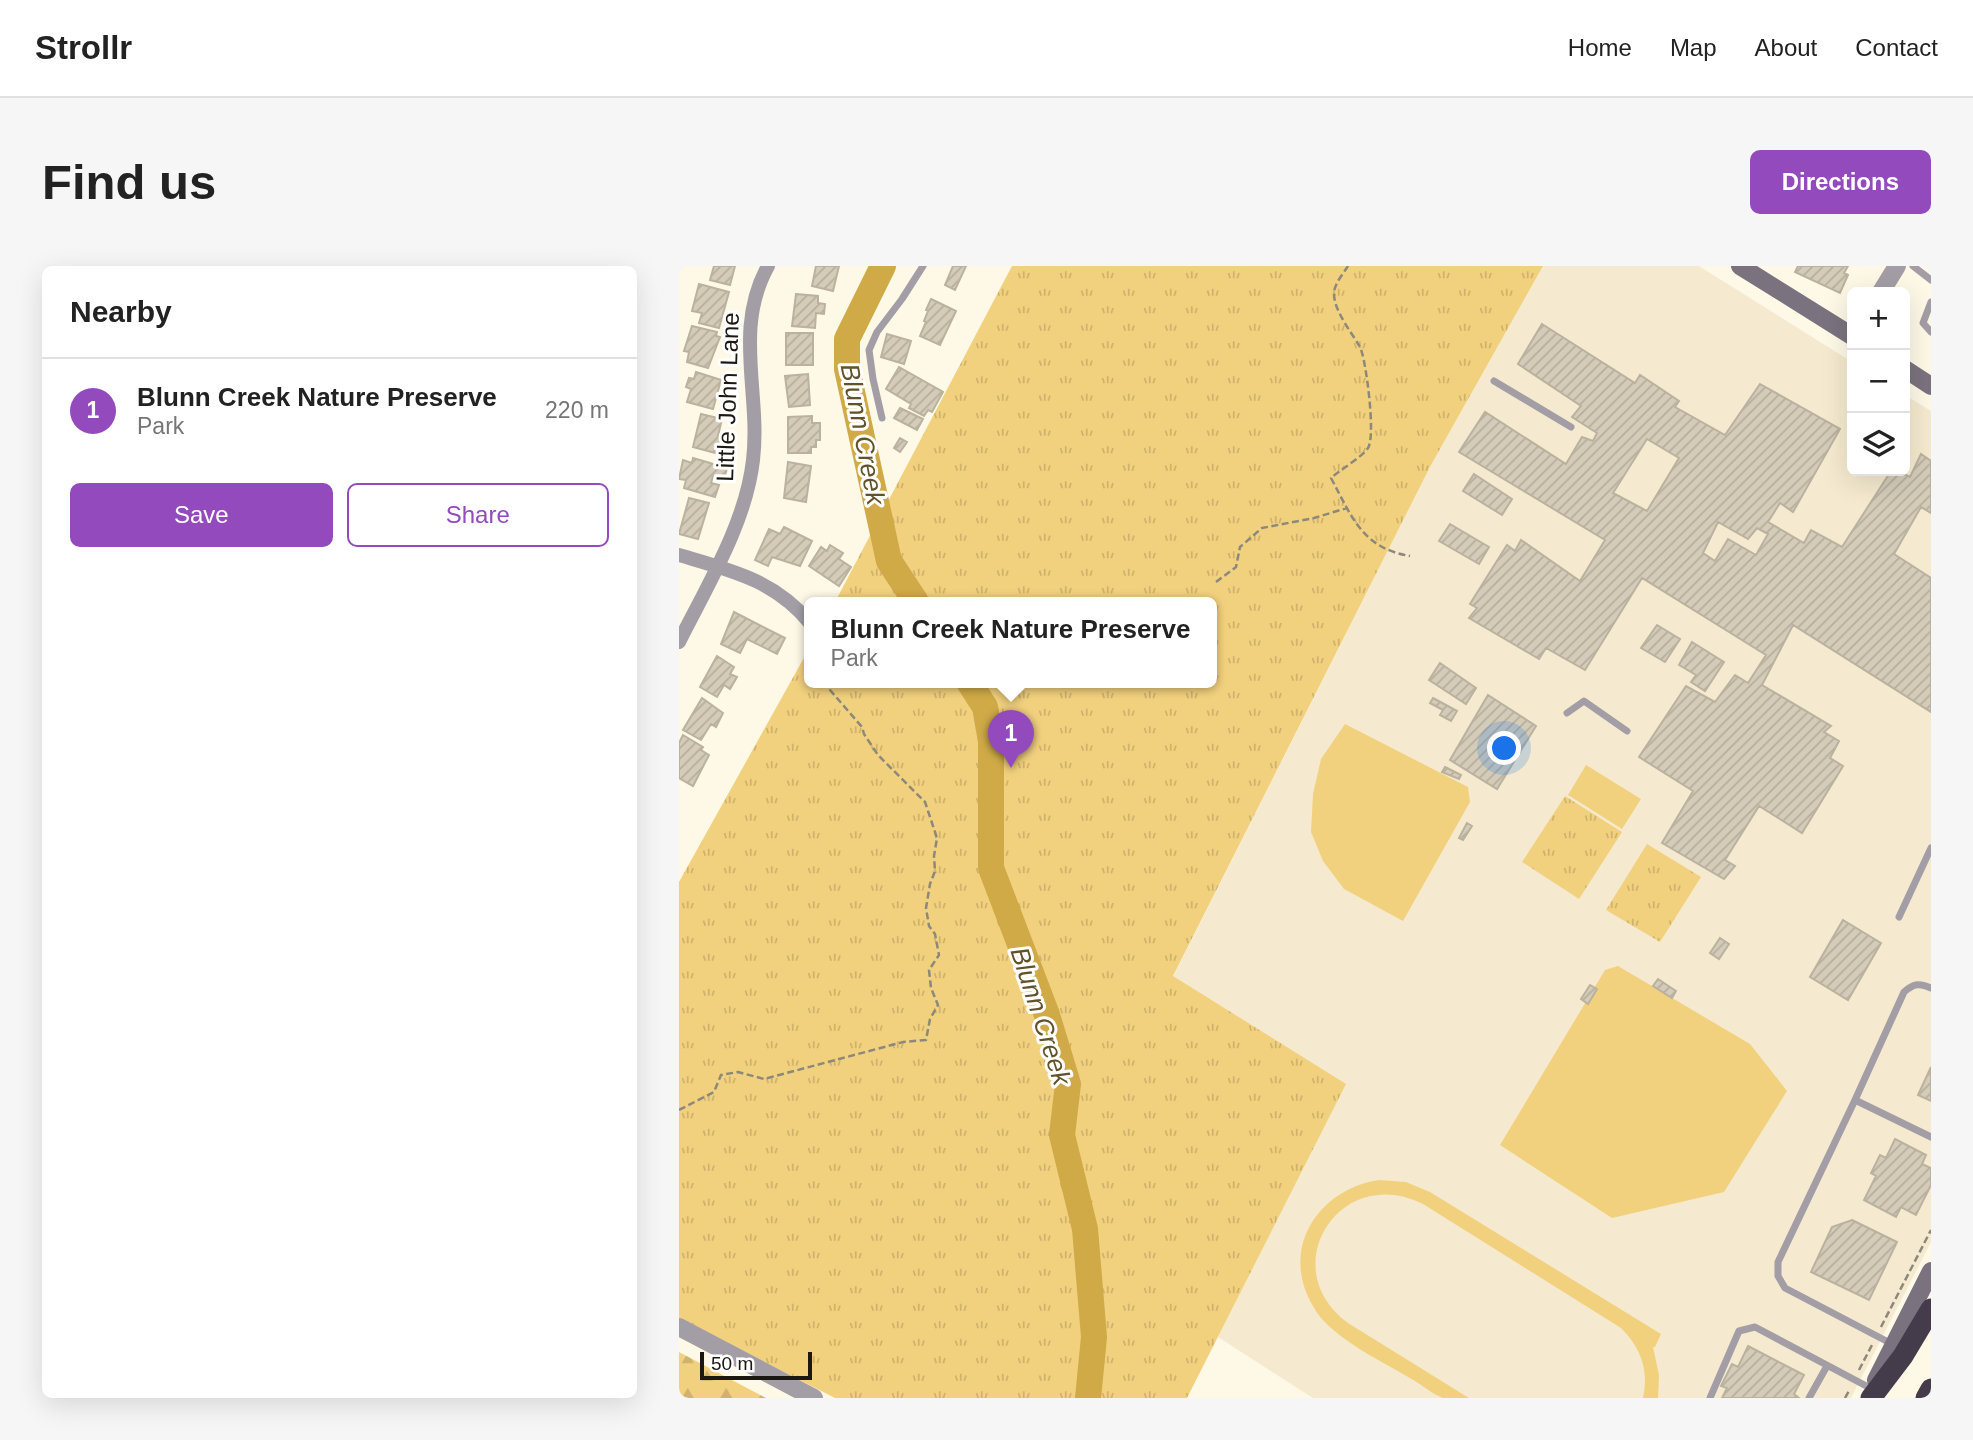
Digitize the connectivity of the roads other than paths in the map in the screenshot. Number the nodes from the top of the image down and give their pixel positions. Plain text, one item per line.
1 (768, 266) edge
2 (923, 266) edge
3 (1740, 266) edge
4 (1897, 266) edge
5 (1913, 266) edge
6 (1931, 280) edge
7 (1884, 287) edge
8 (1931, 302) edge
9 (1931, 332) edge
10 (1847, 333) edge
11 (1910, 372) edge
12 (1494, 380) dead end
13 (1931, 386) edge
14 (882, 418) dead end
15 (1571, 427) dead end
16 (679, 555) edge
17 (717, 566) junction
18 (804, 618) edge
19 (679, 642) edge
20 (1567, 713) dead end
21 (1627, 731) dead end
22 (1931, 848) edge
23 (1899, 917) dead end
24 (1931, 988) edge
25 (1855, 1100) junction
26 (1931, 1138) edge
27 (1931, 1271) edge
28 (1931, 1309) edge
29 (679, 1327) edge
30 (1894, 1345) junction
31 (1827, 1366) junction
32 (1931, 1388) edge
33 (1870, 1395) edge
34 (814, 1398) edge
35 (1710, 1398) edge
36 (1809, 1398) edge
37 (1926, 1398) edge

1 - 17 street, Little John Lane
2 - 14 lane
3 - 10 main road
4 - 7 street
5 - 6 lane
8 - 9 lane
11 - 13 main road
12 - 15 lane
16 - 17 street
17 - 18 street
17 - 19 street, Little John Lane
20 - 21 lane
22 - 23 lane
24 - 25 lane
25 - 26 lane
25 - 30 lane
27 - 30 main road
28 - 33 highway
29 - 34 street
30 - 33 main road
31 - 33 lane
31 - 35 lane
31 - 36 lane
32 - 37 highway

